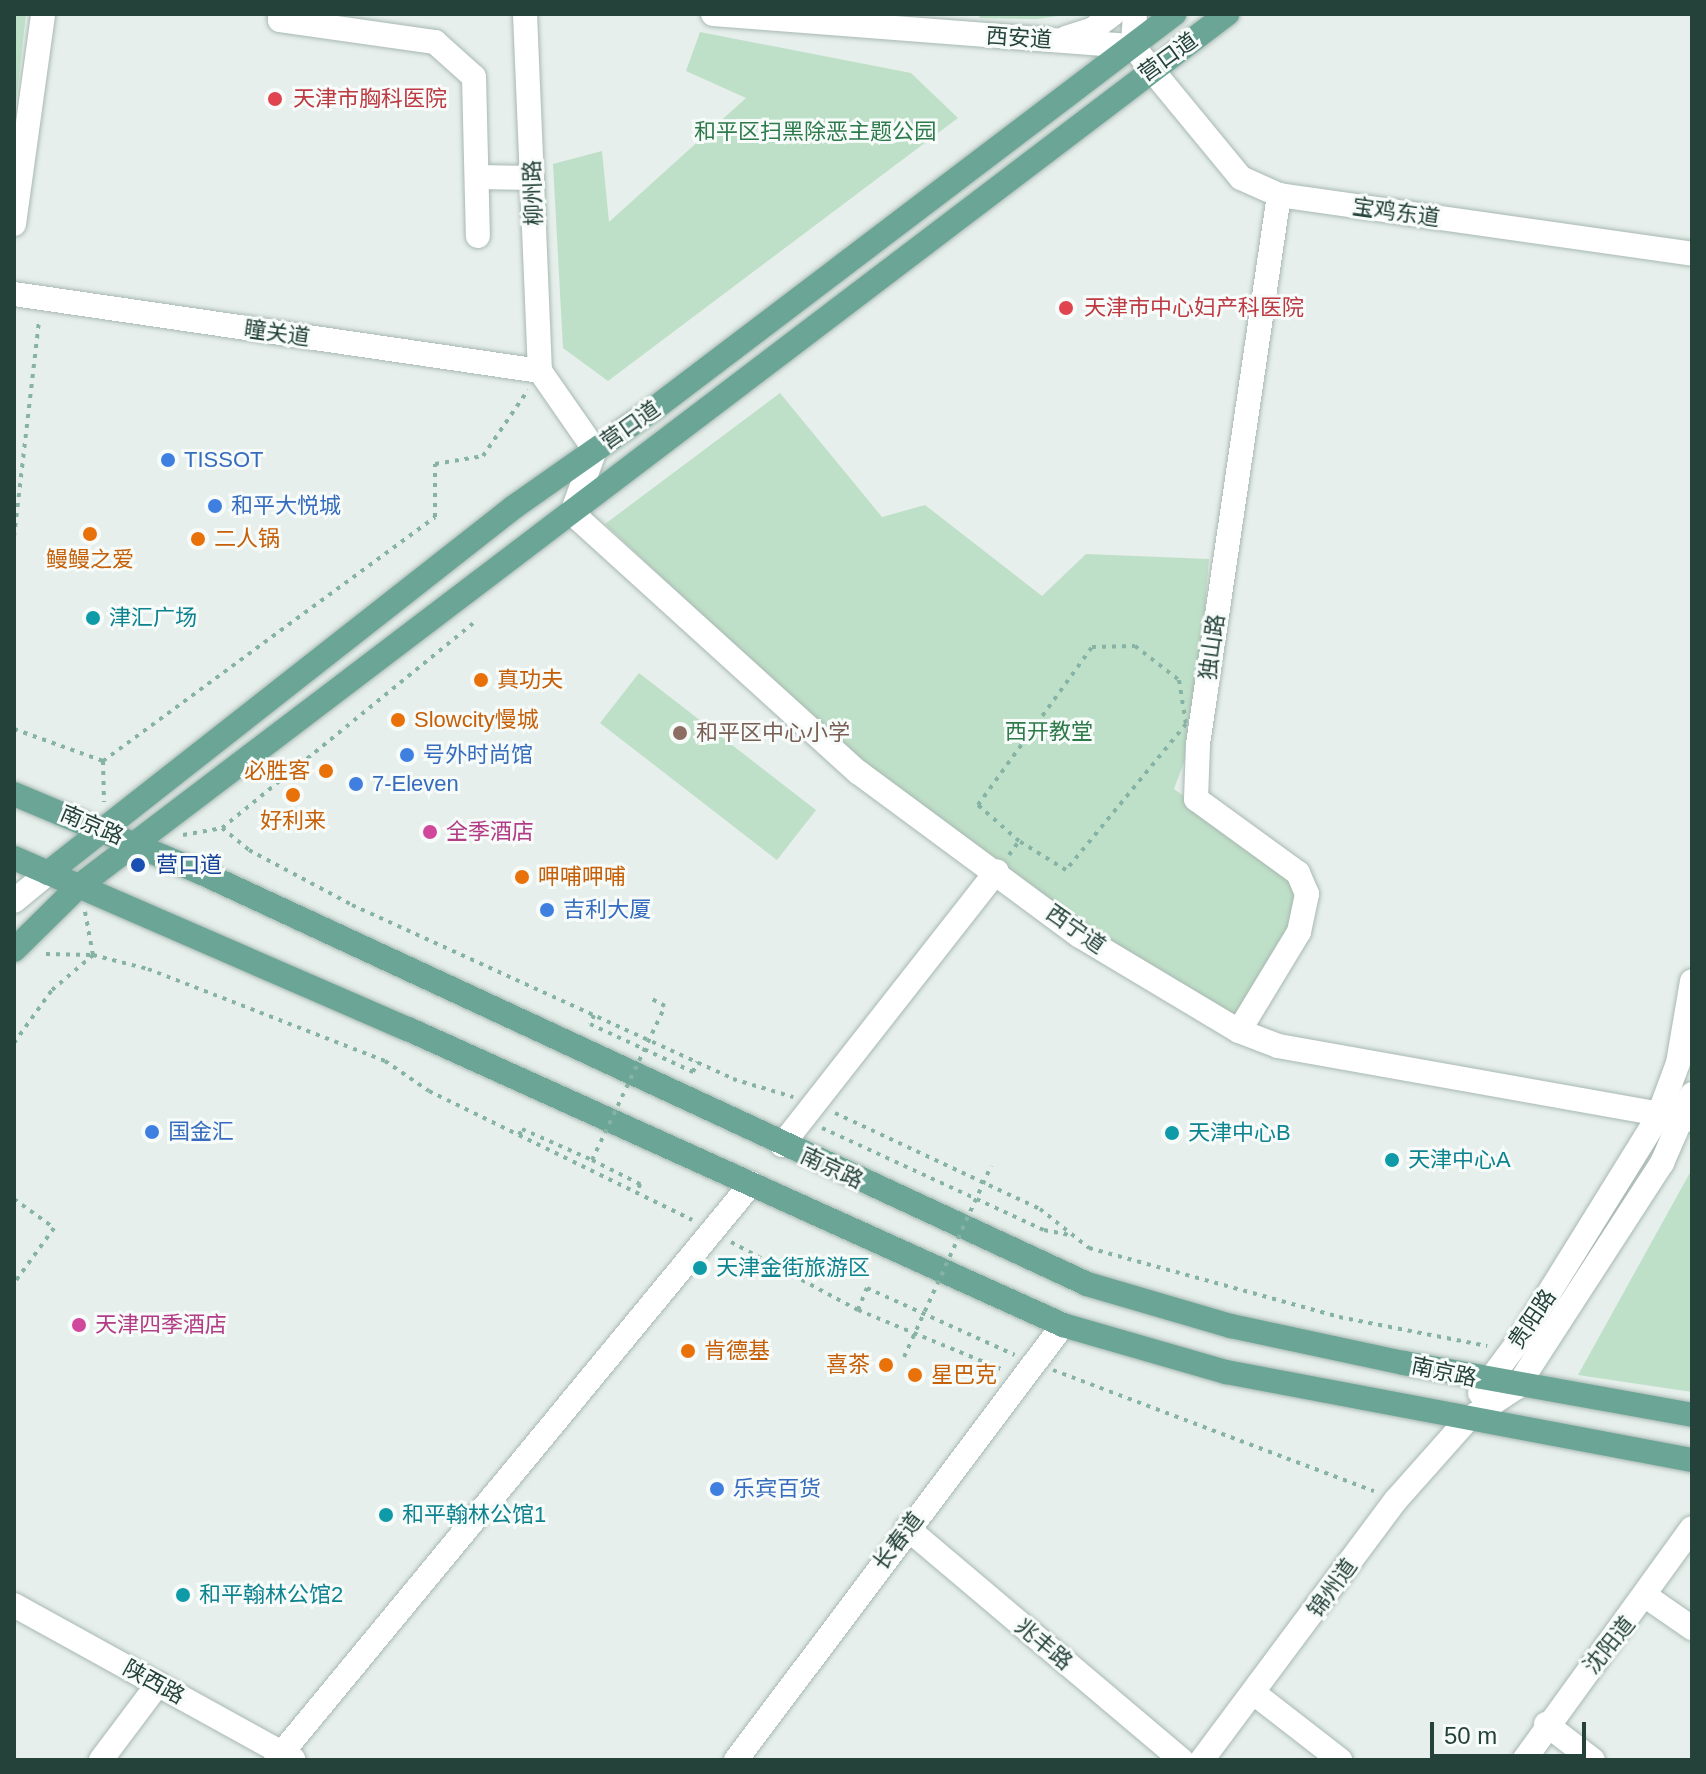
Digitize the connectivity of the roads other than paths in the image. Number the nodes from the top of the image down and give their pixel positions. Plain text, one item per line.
1 (43, 14) edge
2 (280, 14) edge
3 (525, 14) edge
4 (713, 14) edge
5 (1113, 14) edge
6 (1174, 14) edge
7 (1227, 14) edge
8 (764, 16) edge
9 (1140, 28) edge
10 (1057, 41) junction
11 (1152, 70) junction
12 (477, 177) junction
13 (532, 178) junction
14 (1279, 195) junction
15 (14, 224) edge
16 (478, 236) dead end
17 (1692, 254) edge
18 (14, 294) edge
19 (540, 371) junction
20 (595, 450) junction
21 (572, 513) junction
22 (14, 794) edge
23 (104, 830) junction
24 (126, 851) junction
25 (14, 858) edge
26 (997, 871) junction
27 (48, 873) junction
28 (79, 886) junction
29 (14, 901) edge
30 (14, 950) edge
31 (1692, 981) edge
32 (1239, 1031) junction
33 (1692, 1094) edge
34 (1658, 1117) junction
35 (1687, 1119) edge
36 (782, 1145) junction
37 (751, 1184) junction
38 (1063, 1325) junction
39 (1486, 1380) junction
40 (1517, 1387) junction
41 (1692, 1415) edge
42 (1467, 1420) junction
43 (1692, 1460) edge
44 (907, 1528) junction
45 (1692, 1528) edge
46 (1647, 1597) junction
47 (14, 1605) edge
48 (1692, 1628) edge
49 (158, 1684) junction
50 (1255, 1694) junction
51 (1546, 1724) junction
52 (284, 1757) edge
53 (101, 1760) edge
54 (736, 1760) edge
55 (1182, 1760) edge
56 (1202, 1760) edge
57 (1340, 1760) edge
58 (1524, 1760) edge
59 (1593, 1760) edge

1 - 15 street
2 - 12 street
3 - 13 street, 柳州路
4 - 8 street, 西安道
5 - 10 street
6 - 9 main road, 营口道
7 - 11 main road, 营口道
8 - 10 street, 西安道
9 - 10 street, 西安道
9 - 11 street
9 - 20 main road, 营口道
11 - 14 street, 宝鸡东道
11 - 21 main road, 营口道
12 - 13 street
12 - 16 street
13 - 19 street, 柳州路
14 - 17 street, 宝鸡东道
14 - 32 street, 独山路
18 - 19 street, 瞳关道
19 - 20 street
20 - 21 street
20 - 23 main road, 营口道
21 - 24 main road, 营口道
21 - 26 street, 西宁道
22 - 23 main road, 南京路
23 - 24 main road, 南京路
23 - 27 main road, 营口道
24 - 27 main road
24 - 28 main road, 营口道
24 - 36 main road, 南京路
25 - 27 main road, 南京路
26 - 32 street, 西宁道
26 - 36 street
27 - 28 main road, 南京路
27 - 29 street, 营口道
28 - 30 main road, 营口道
28 - 37 main road, 南京路
31 - 34 street, 贵阳路
32 - 34 street, 西宁道
33 - 35 street, 贵阳路
34 - 35 street, 西宁道
34 - 39 street, 贵阳路
35 - 40 street, 贵阳路
36 - 39 main road, 南京路
37 - 38 main road, 南京路
37 - 52 street
38 - 42 main road, 南京路
38 - 44 street, 长春道
39 - 40 main road, 南京路
39 - 42 street, 贵阳路
40 - 41 main road, 南京路
40 - 42 street, 贵阳路
42 - 43 main road, 南京路
42 - 50 street, 锦州道
44 - 54 street, 长春道
44 - 55 street, 兆丰路
45 - 46 street, 沈阳道
46 - 48 street
46 - 51 street, 沈阳道
47 - 49 street, 陕西路
49 - 52 street, 陕西路
49 - 53 street
50 - 56 street, 锦州道
50 - 57 street
51 - 58 street, 沈阳道
51 - 59 street

